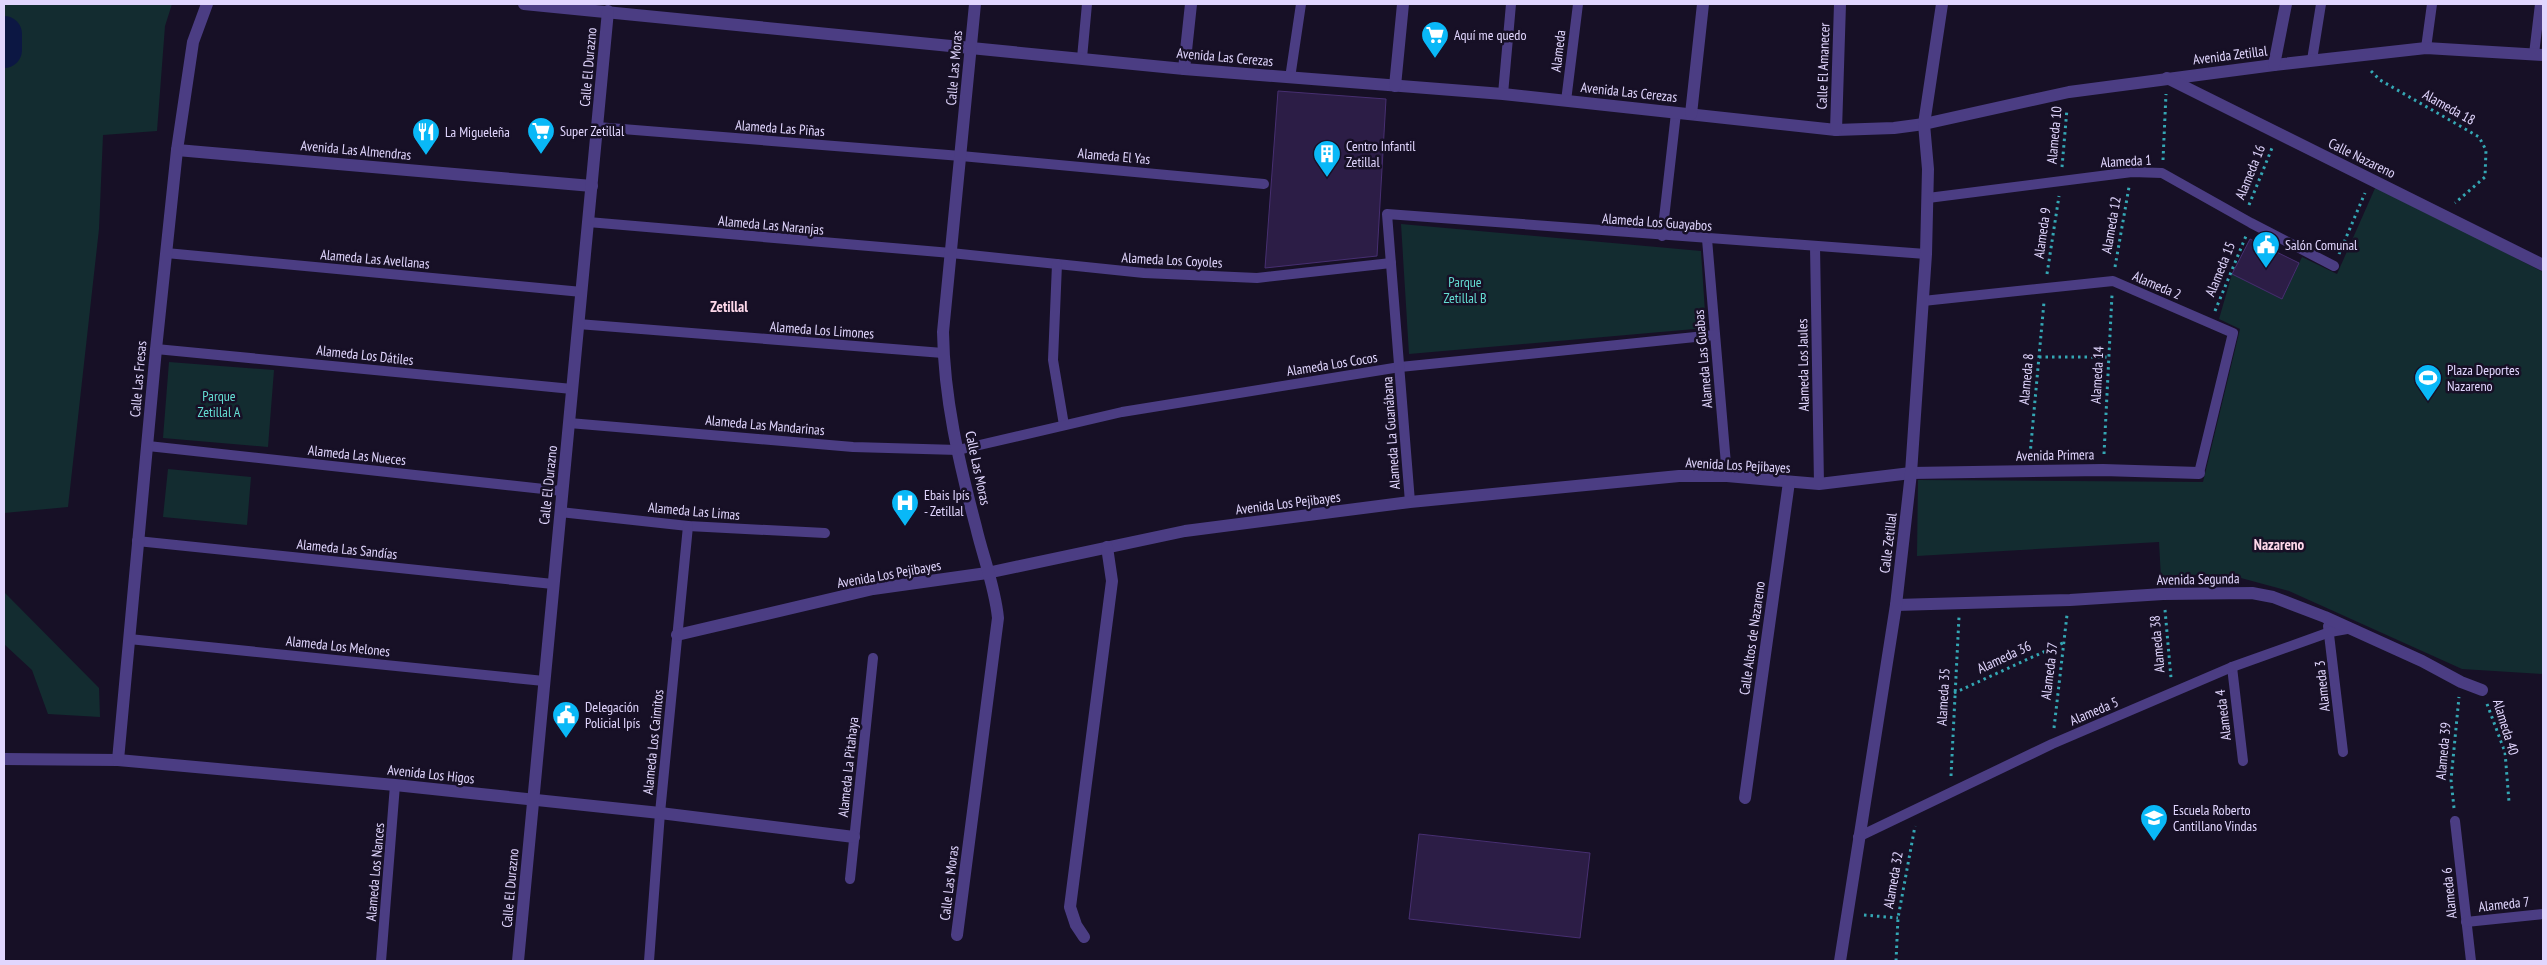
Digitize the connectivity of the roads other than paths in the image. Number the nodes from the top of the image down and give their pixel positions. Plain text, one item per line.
1 (207, 4) edge
2 (524, 4) edge
3 (975, 4) edge
4 (1087, 4) edge
5 (1190, 4) edge
6 (1301, 4) edge
7 (1403, 4) edge
8 (1511, 4) edge
9 (1578, 4) edge
10 (1703, 4) edge
11 (1840, 4) edge
12 (1942, 4) edge
13 (2286, 4) edge
14 (2321, 4) edge
15 (2432, 4) edge
16 (2540, 4) edge
17 (608, 8) edge
18 (972, 48) junction
19 (2426, 48) junction
20 (2539, 55) edge
21 (1082, 58) junction
22 (2312, 60) junction
23 (2274, 65) junction
24 (1184, 69) junction
25 (1290, 78) junction
26 (2167, 78) junction
27 (1395, 86) junction
28 (1503, 94) junction
29 (1566, 101) junction
30 (1676, 113) junction
31 (1691, 114) junction
32 (1924, 124) junction
33 (597, 127) junction
34 (1836, 130) junction
35 (177, 150) junction
36 (961, 156) junction
37 (1264, 184) dead end
38 (592, 186) junction
39 (1928, 198) junction
40 (1387, 214) joint
41 (588, 222) junction
42 (1662, 236) junction
43 (1707, 239) junction
44 (1815, 246) junction
45 (166, 253) junction
46 (951, 253) junction
47 (1926, 254) junction
48 (1391, 263) junction
49 (1057, 264) junction
50 (2543, 265) edge
51 (2334, 266) road end
52 (582, 292) junction
53 (1923, 301) junction
54 (578, 324) junction
55 (1715, 335) junction
56 (156, 348) junction
57 (943, 353) junction
58 (1400, 366) junction
59 (572, 389) junction
60 (569, 423) junction
61 (1064, 425) junction
62 (148, 446) junction
63 (958, 450) junction
64 (1911, 473) junction
65 (2199, 473) joint
66 (1727, 476) junction
67 (1789, 482) junction
68 (1819, 484) junction
69 (562, 491) junction
70 (1410, 502) junction
71 (560, 512) junction
72 (688, 526) junction
73 (825, 533) dead end
74 (137, 541) junction
75 (1107, 547) junction
76 (988, 573) junction
77 (554, 584) junction
78 (1896, 605) junction
79 (2325, 618) junction
80 (2347, 629) junction
81 (2330, 632) junction
82 (677, 636) junction
83 (129, 639) junction
84 (873, 658) dead end
85 (2232, 666) junction
86 (544, 681) junction
87 (2482, 690) road end
88 (2343, 752) dead end
89 (4, 759) edge
90 (118, 760) junction
91 (2242, 761) dead end
92 (395, 785) junction
93 (1745, 798) dead end
94 (533, 800) junction
95 (660, 813) junction
96 (2455, 821) road end
97 (854, 837) junction
98 (1858, 837) junction
99 (850, 879) dead end
100 (2543, 914) edge
101 (2466, 922) junction
102 (957, 935) dead end
103 (1084, 937) dead end
104 (381, 961) edge
105 (518, 961) edge
106 (649, 961) edge
107 (1840, 961) edge
108 (2471, 961) edge

1 - 35 street, Calle Las Fresas
2 - 17 street, Avenida Las Cerezas
3 - 18 street, Calle Las Moras
4 - 21 lane
5 - 24 street
6 - 25 lane
7 - 27 street
8 - 28 lane
9 - 29 lane, Alameda
10 - 31 street
11 - 34 street, Calle El Amanecer
12 - 32 street
13 - 23 street
14 - 22 lane
15 - 19 lane
16 - 20 lane
17 - 18 street, Avenida Las Cerezas
17 - 33 street, Calle El Durazno
18 - 21 street, Avenida Las Cerezas
18 - 36 street, Calle Las Moras
19 - 20 street, Avenida Zetillal
19 - 22 street, Avenida Zetillal
21 - 24 street, Avenida Las Cerezas
22 - 23 street, Avenida Zetillal
23 - 26 street, Avenida Zetillal
24 - 25 street, Avenida Las Cerezas
25 - 27 street, Avenida Las Cerezas
26 - 32 street, Avenida Zetillal
26 - 50 street, Calle Nazareno
27 - 28 street, Avenida Las Cerezas
28 - 29 street, Avenida Las Cerezas
29 - 30 street, Avenida Las Cerezas
30 - 31 street, Avenida Las Cerezas
30 - 42 lane
31 - 34 street, Avenida Las Cerezas
32 - 34 street, Avenida Las Cerezas
32 - 39 street, Calle Zetillal
33 - 36 lane, Alameda Las Piñas
33 - 38 street, Calle El Durazno
35 - 38 street, Avenida Las Almendras
35 - 45 street, Calle Las Fresas
36 - 37 lane, Alameda El Yas
36 - 46 street, Calle Las Moras
38 - 41 street, Calle El Durazno
39 - 47 street, Calle Zetillal
39 - 51 lane, Alameda 1
40 - 42 lane, Alameda Los Guayabos
40 - 48 lane, Alameda La Guanábana
41 - 46 lane, Alameda Las Naranjas
41 - 52 street, Calle El Durazno
42 - 43 lane, Alameda Los Guayabos
43 - 44 lane, Alameda Los Guayabos
43 - 55 lane, Alameda Las Guabas
44 - 47 lane, Alameda Los Guayabos
44 - 68 lane, Alameda Los Jaules
45 - 52 lane, Alameda Las Avellanas
45 - 56 street, Calle Las Fresas
46 - 49 lane, Alameda Los Coyoles
46 - 57 street, Calle Las Moras
47 - 53 street, Calle Zetillal
48 - 49 lane, Alameda Los Coyoles
48 - 58 lane, Alameda La Guanábana
49 - 61 lane
52 - 54 street, Calle El Durazno
53 - 64 street, Calle Zetillal
53 - 65 lane, Alameda 2
54 - 57 lane, Alameda Los Limones
54 - 59 street, Calle El Durazno
55 - 58 lane, Alameda Los Cocos
55 - 66 lane, Alameda Las Guabas
56 - 59 lane, Alameda Los Dátiles
56 - 62 street, Calle Las Fresas
57 - 63 street, Calle Las Moras
58 - 61 lane, Alameda Los Cocos
58 - 70 lane, Alameda La Guanábana
59 - 60 street, Calle El Durazno
60 - 63 lane, Alameda Las Mandarinas
60 - 69 street, Calle El Durazno
61 - 63 lane, Alameda Los Cocos
62 - 69 lane, Alameda Las Nueces
62 - 74 street, Calle Las Fresas
63 - 76 street, Calle Las Moras
64 - 65 street, Avenida Primera
64 - 68 street, Avenida Los Pejibayes
64 - 78 street, Calle Zetillal
66 - 67 street, Avenida Los Pejibayes
66 - 70 street, Avenida Los Pejibayes
67 - 68 street, Avenida Los Pejibayes
67 - 93 street, Calle Altos de Nazareno
69 - 71 street, Calle El Durazno
70 - 75 street, Avenida Los Pejibayes
71 - 72 lane, Alameda Las Limas
71 - 77 street, Calle El Durazno
72 - 73 lane, Alameda Las Limas
72 - 82 lane, Alameda Los Caimitos
74 - 77 lane, Alameda Las Sandías
74 - 83 street, Calle Las Fresas
75 - 76 street, Avenida Los Pejibayes
75 - 103 street
76 - 82 street, Avenida Los Pejibayes
76 - 102 street, Calle Las Moras
77 - 86 street, Calle El Durazno
78 - 79 street, Avenida Segunda
78 - 98 street, Calle Zetillal
79 - 80 street, Avenida Segunda
79 - 81 lane, Alameda 3
80 - 81 lane, Alameda 5
80 - 87 street, Avenida Segunda
81 - 85 lane, Alameda 5
81 - 88 lane, Alameda 3
82 - 95 lane, Alameda Los Caimitos
83 - 86 lane, Alameda Los Melones
83 - 90 street, Calle Las Fresas
84 - 97 lane, Alameda La Pitahaya
85 - 91 lane, Alameda 4
85 - 98 lane, Alameda 5
86 - 94 street, Calle El Durazno
89 - 90 street, Avenida Los Higos
90 - 92 street, Avenida Los Higos
92 - 94 street, Avenida Los Higos
92 - 104 lane, Alameda Los Nances
94 - 95 street, Avenida Los Higos
94 - 105 street, Calle El Durazno
95 - 97 street, Avenida Los Higos
95 - 106 lane, Alameda Los Caimitos
96 - 101 lane, Alameda 6
97 - 99 lane, Alameda La Pitahaya
98 - 107 street, Calle Zetillal
100 - 101 lane, Alameda 7
101 - 108 lane, Alameda 6

